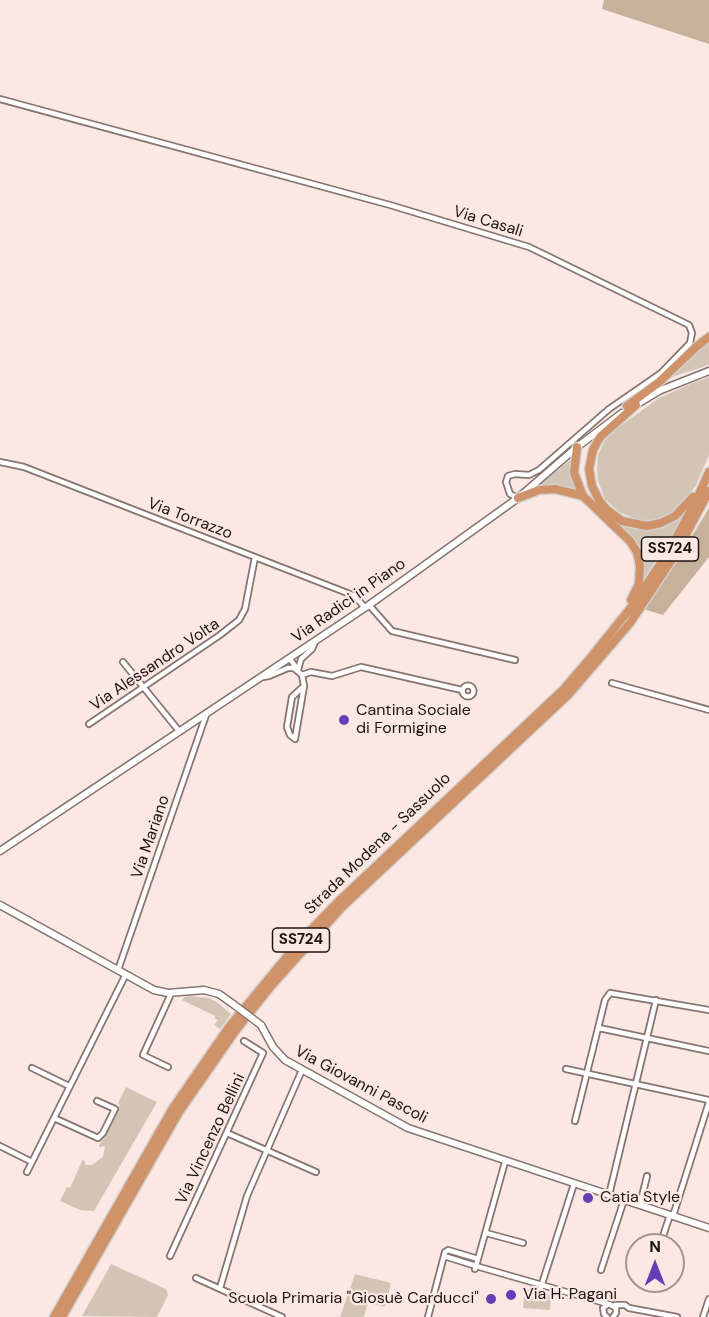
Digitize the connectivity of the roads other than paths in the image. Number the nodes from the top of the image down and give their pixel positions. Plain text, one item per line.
1 (0, 99) edge
2 (709, 337) edge
3 (709, 371) edge
4 (636, 405) junction
5 (616, 417) junction
6 (577, 447) junction
7 (0, 462) edge
8 (707, 476) edge
9 (709, 491) edge
10 (583, 496) junction
11 (518, 498) junction
12 (255, 557) junction
13 (367, 606) junction
14 (626, 622) junction
15 (315, 642) junction
16 (290, 658) junction
17 (515, 660) dead end
18 (123, 662) dead end
19 (298, 670) junction
20 (302, 675) junction
21 (260, 677) junction
22 (412, 678) junction
23 (612, 682) dead end
24 (304, 686) junction
25 (411, 686) dead end
26 (144, 687) junction
27 (462, 690) dead end
28 (709, 710) edge
29 (207, 712) junction
30 (88, 724) dead end
31 (179, 731) junction
32 (0, 851) edge
33 (0, 905) edge
34 (118, 969) junction
35 (126, 974) junction
36 (168, 993) junction
37 (656, 999) junction
38 (709, 1010) edge
39 (599, 1028) junction
40 (647, 1039) junction
41 (244, 1041) dead end
42 (709, 1051) edge
43 (168, 1067) dead end
44 (32, 1068) dead end
45 (302, 1070) junction
46 (566, 1070) dead end
47 (587, 1074) junction
48 (636, 1085) junction
49 (69, 1086) junction
50 (97, 1101) dead end
51 (709, 1101) edge
52 (54, 1118) junction
53 (575, 1121) dead end
54 (227, 1133) junction
55 (0, 1146) edge
56 (266, 1149) junction
57 (32, 1162) junction
58 (506, 1162) junction
59 (27, 1172) dead end
60 (316, 1172) dead end
61 (647, 1176) dead end
62 (574, 1184) junction
63 (609, 1195) junction
64 (624, 1200) junction
65 (640, 1205) junction
66 (671, 1216) junction
67 (709, 1228) edge
68 (486, 1233) junction
69 (665, 1233) edge
70 (523, 1243) dead end
71 (170, 1256) dead end
72 (444, 1256) junction
73 (478, 1259) junction
74 (476, 1267) junction
75 (601, 1270) dead end
76 (196, 1278) dead end
77 (220, 1288) junction
78 (541, 1288) junction
79 (709, 1299) edge
80 (594, 1301) junction
81 (608, 1304) junction
82 (615, 1305) junction
83 (603, 1308) junction
84 (629, 1308) junction
85 (617, 1311) junction
86 (54, 1317) edge
87 (62, 1317) edge
88 (282, 1317) edge
89 (428, 1317) edge
90 (607, 1317) edge
91 (613, 1317) edge
92 (677, 1317) edge
93 (703, 1317) edge

1 - 11 street, Via Casali
2 - 5 highway
3 - 4 street, Via Radici in Piano
4 - 5 street, Via Radici in Piano
4 - 8 highway
5 - 6 street, Via Radici in Piano
6 - 10 highway
6 - 11 street, Via Radici in Piano
7 - 12 street, Via Torrazzo
8 - 14 highway, Strada Modena - Sassuolo / SS724
9 - 14 highway, Strada Modena - Sassuolo / SS724
10 - 11 highway
10 - 14 highway
11 - 13 street, Via Radici in Piano
12 - 13 street, Via Torrazzo
12 - 26 street, Via Alessandro Volta
13 - 15 street, Via Radici in Piano
13 - 17 street, Via Torrazzo
14 - 86 highway, Strada Modena - Sassuolo / SS724
14 - 87 highway, Strada Modena - Sassuolo
15 - 16 street, Via Radici in Piano
15 - 19 street
16 - 19 street
16 - 21 street, Via Radici in Piano
18 - 26 street
19 - 20 street
19 - 21 street
20 - 22 street
20 - 24 street
21 - 29 street, Via Radici in Piano
22 - 25 street
22 - 27 street
23 - 28 street
24 - 24 street
26 - 30 street, Via Alessandro Volta
26 - 31 street
29 - 31 street, Via Radici in Piano
29 - 34 street, Via Mariano
31 - 32 street, Via Radici in Piano
33 - 34 street, Via Giovanni Pascoli
34 - 35 street, Via Giovanni Pascoli
35 - 36 street, Via Giovanni Pascoli
35 - 49 street
36 - 43 street
36 - 45 street, Via Giovanni Pascoli, bridge
37 - 38 street
37 - 39 street
37 - 40 street
39 - 40 street
39 - 47 street
40 - 42 street
40 - 48 street
41 - 54 street, Via Vincenzo Bellini
44 - 49 street
45 - 56 street
45 - 58 street, Via Giovanni Pascoli
46 - 47 street
47 - 48 street
47 - 53 street
48 - 51 street
48 - 63 street
49 - 52 street
50 - 52 street
51 - 66 street
52 - 57 street
54 - 56 street
54 - 71 street, Via Vincenzo Bellini
55 - 57 street
56 - 60 street
56 - 77 street
57 - 59 street
58 - 62 street, Via Giovanni Pascoli
58 - 68 street
61 - 65 street
62 - 63 street, Via Giovanni Pascoli
62 - 78 street
63 - 64 street, Via Giovanni Pascoli
64 - 65 street, Via Giovanni Pascoli
64 - 75 street
65 - 66 street, Via Giovanni Pascoli
66 - 67 street, Via Giovanni Pascoli
66 - 69 street
68 - 70 street
68 - 73 street
72 - 73 street
72 - 74 street
72 - 89 street
73 - 74 street
74 - 78 street
76 - 77 street
77 - 88 street
78 - 80 street
79 - 93 street
80 - 81 street
80 - 83 street
81 - 82 street
81 - 83 street
82 - 84 street
82 - 85 street
83 - 90 street
84 - 85 street
84 - 92 street
85 - 91 street

